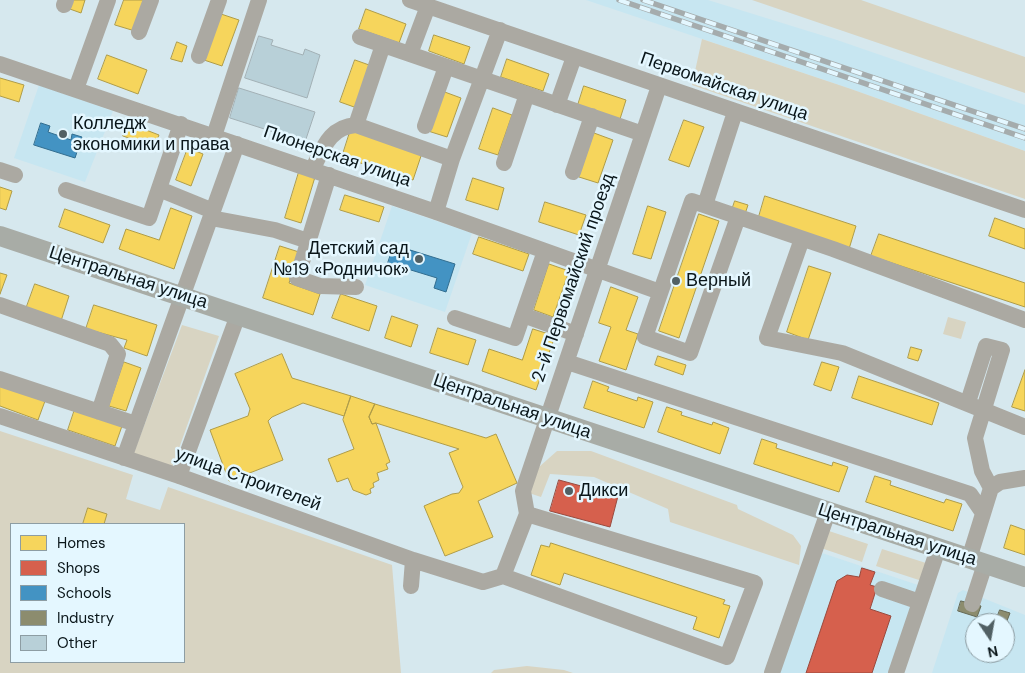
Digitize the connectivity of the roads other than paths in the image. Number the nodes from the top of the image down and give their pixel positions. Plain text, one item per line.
1 (108, 0) edge
2 (151, 0) edge
3 (218, 0) edge
4 (410, 0) edge
5 (255, 1) edge
6 (428, 6) junction
7 (500, 30) junction
8 (140, 32) dead end
9 (360, 38) dead end
10 (383, 45) junction
11 (410, 54) junction
12 (199, 56) dead end
13 (574, 56) junction
14 (0, 64) edge
15 (446, 66) junction
16 (482, 79) junction
17 (659, 86) junction
18 (76, 89) junction
19 (527, 94) junction
20 (558, 105) junction
21 (735, 112) junction
22 (592, 116) junction
23 (181, 124) junction
24 (356, 126) junction
25 (425, 126) dead end
26 (644, 134) junction
27 (214, 136) junction
28 (238, 144) junction
29 (452, 159) junction
30 (504, 163) dead end
31 (312, 170) junction
32 (573, 172) dead end
33 (329, 175) junction
34 (159, 189) junction
35 (66, 190) dead end
36 (705, 205) junction
37 (1025, 210) edge
38 (436, 212) junction
39 (212, 215) junction
40 (738, 218) junction
41 (0, 236) edge
42 (802, 239) junction
43 (308, 241) junction
44 (545, 252) junction
45 (598, 270) junction
46 (356, 287) dead end
47 (660, 292) junction
48 (182, 296) junction
49 (0, 305) edge
50 (238, 315) junction
51 (523, 315) junction
52 (455, 318) dead end
53 (1025, 320) edge
54 (576, 334) junction
55 (567, 362) junction
56 (0, 379) edge
57 (968, 402) junction
58 (984, 409) junction
59 (99, 412) junction
60 (0, 416) edge
61 (548, 419) junction
62 (136, 424) junction
63 (1025, 427) edge
64 (124, 458) junction
65 (179, 476) junction
66 (1025, 478) edge
67 (991, 488) junction
68 (828, 512) junction
69 (983, 513) junction
70 (527, 514) junction
71 (938, 549) junction
72 (413, 560) junction
73 (977, 562) junction
74 (503, 576) junction
75 (1025, 577) edge
76 (411, 586) dead end
77 (882, 590) dead end
78 (920, 602) junction
79 (972, 604) dead end
80 (772, 673) edge
81 (896, 673) edge

1 - 18 street
2 - 8 street
3 - 12 street
4 - 6 street, Первомайская улица
5 - 27 street
6 - 7 street, Первомайская улица
6 - 11 street
7 - 13 street, Первомайская улица
7 - 16 street
9 - 10 street
10 - 11 street
10 - 24 street
11 - 15 street
13 - 17 street, Первомайская улица
13 - 20 street
14 - 18 street, Пионерская улица
15 - 16 street
15 - 25 street
16 - 19 street
16 - 29 street
17 - 21 street, Первомайская улица
17 - 26 street, 2-й Первомайский проезд
18 - 23 street, Пионерская улица
19 - 20 street
19 - 30 street
20 - 22 street
21 - 36 street
21 - 37 street, Первомайская улица
22 - 26 street
22 - 32 street
23 - 27 street, Пионерская улица
23 - 34 street
24 - 29 street
24 - 31 street
26 - 45 street, 2-й Первомайский проезд
27 - 28 street, Пионерская улица
28 - 31 street, Пионерская улица
28 - 39 street
29 - 38 street
31 - 33 street, Пионерская улица
33 - 38 street, Пионерская улица
33 - 43 street
34 - 35 street
34 - 39 street
36 - 40 street
36 - 47 street
38 - 44 street, Пионерская улица
39 - 43 street
39 - 48 street
40 - 42 street
40 - 47 street
41 - 48 main road, Центральная улица
42 - 53 street
42 - 57 street
43 - 46 street
44 - 45 street, Пионерская улица
44 - 51 street
45 - 47 street, Пионерская улица
45 - 54 street, 2-й Первомайский проезд
48 - 50 main road, Центральная улица
48 - 62 street
49 - 59 street
50 - 61 main road, Центральная улица
50 - 65 street
51 - 52 street
51 - 54 street
54 - 55 street, 2-й Первомайский проезд
55 - 61 street, 2-й Первомайский проезд
55 - 69 street
56 - 59 street
57 - 58 street
57 - 58 street
58 - 63 street
58 - 67 street
59 - 62 street
60 - 64 street, улица Строителей
61 - 68 main road, Центральная улица
61 - 70 street, 2-й Первомайский проезд
62 - 64 street
64 - 65 street, улица Строителей
65 - 72 street, улица Строителей
66 - 67 street
67 - 69 street
68 - 71 main road, Центральная улица
68 - 80 street
69 - 73 street
70 - 74 street, 2-й Первомайский проезд
70 - 74 street
71 - 73 main road, Центральная улица
71 - 78 street
72 - 74 street, улица Строителей
72 - 76 street
73 - 75 main road, Центральная улица
73 - 79 street
77 - 78 street
78 - 81 street

